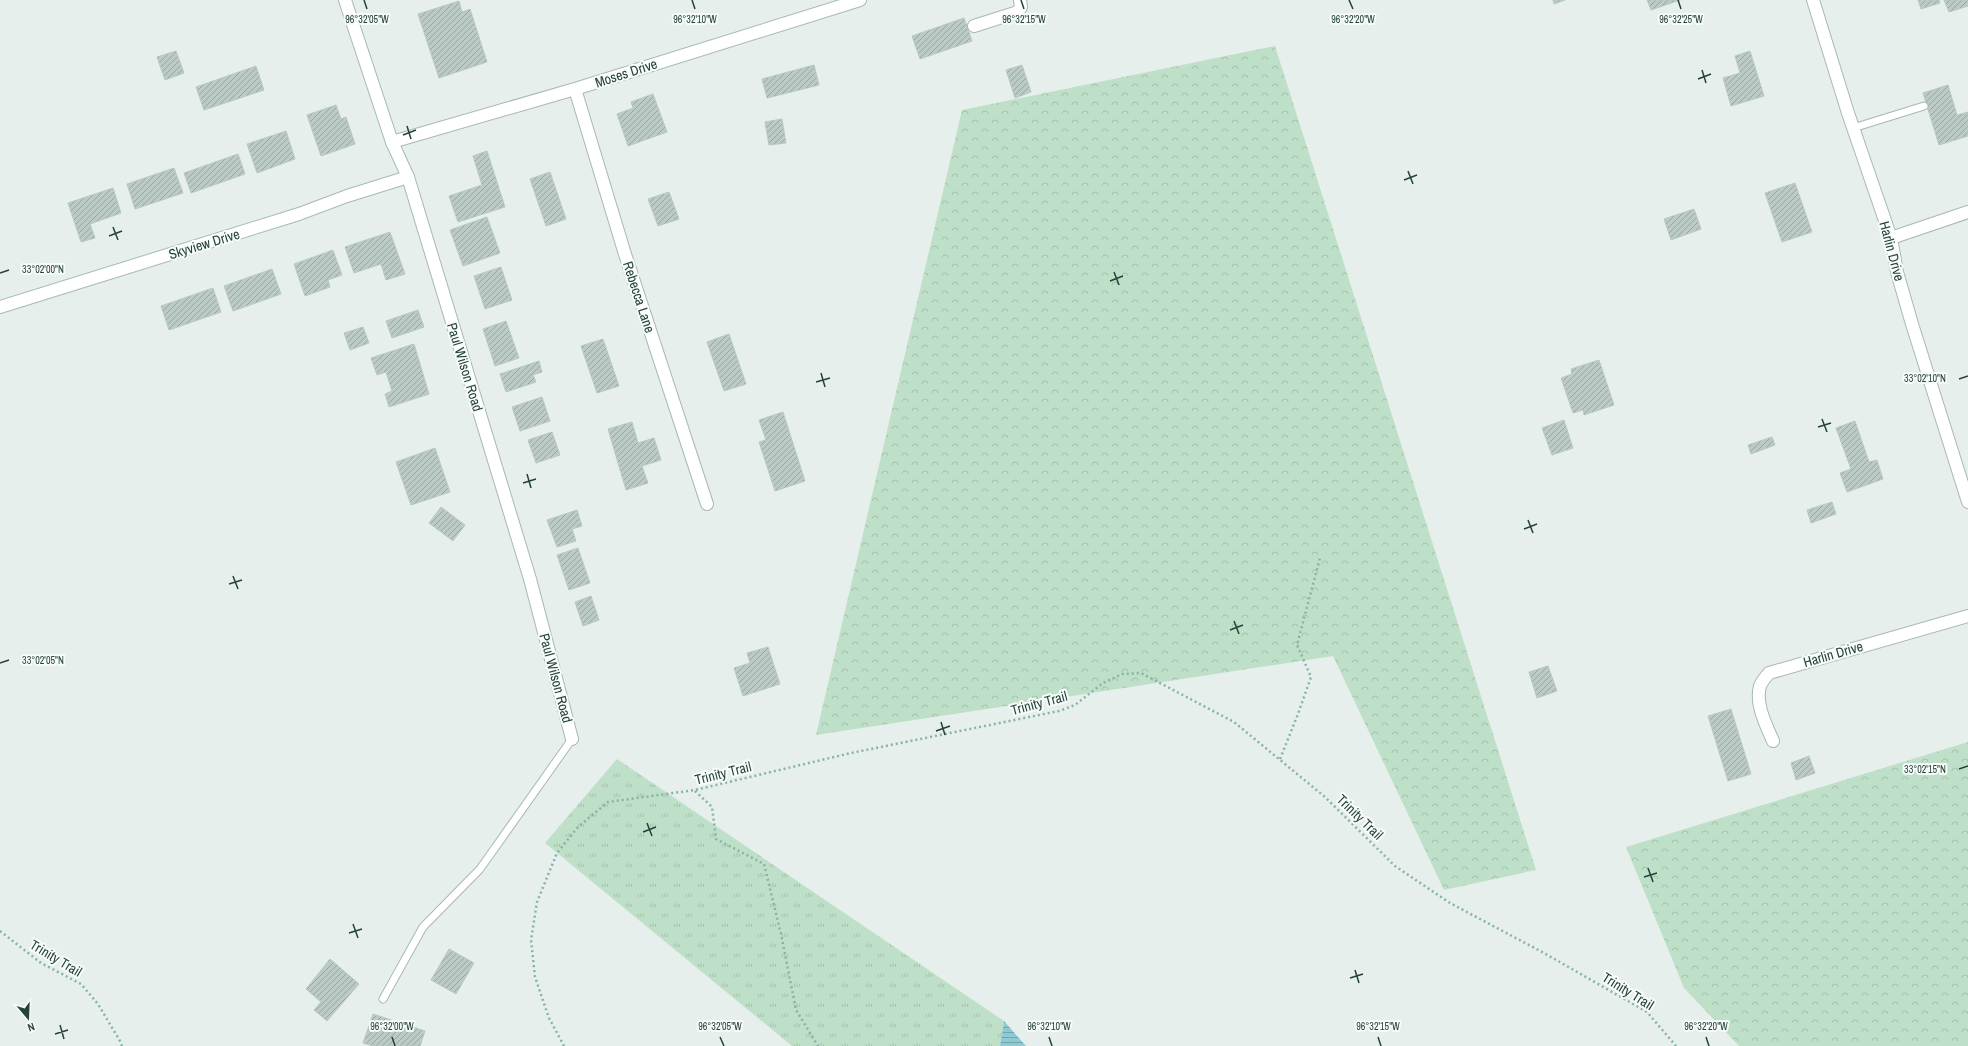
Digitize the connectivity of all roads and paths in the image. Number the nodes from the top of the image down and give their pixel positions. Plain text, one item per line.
1 (345, 0) edge
2 (860, 0) edge
3 (1020, 0) edge
4 (1813, 0) edge
5 (974, 26) dead end
6 (574, 89) junction
7 (1924, 106) dead end
8 (1853, 128) junction
9 (392, 142) junction
10 (408, 177) junction
11 (1968, 212) edge
12 (1890, 238) junction
13 (0, 307) edge
14 (1968, 502) edge
15 (707, 504) dead end
16 (1320, 558) dead end
17 (1968, 616) edge
18 (572, 738) joint
19 (1773, 741) dead end
20 (1280, 759) junction
21 (695, 790) junction
22 (0, 931) edge
23 (383, 999) dead end
24 (122, 1046) edge
25 (564, 1046) edge
26 (818, 1046) edge
27 (1676, 1046) edge

1 - 9 street, Paul Wilson Road
2 - 6 street, Moses Drive
3 - 5 street
4 - 8 street, Harlin Drive
6 - 9 street, Moses Drive
6 - 15 street, Rebecca Lane
7 - 8 lane
8 - 12 street, Harlin Drive
9 - 10 street, Paul Wilson Road
10 - 13 street, Skyview Drive
10 - 18 street, Paul Wilson Road
11 - 12 street
12 - 14 street, Harlin Drive
16 - 20 path
17 - 19 street, Harlin Drive
18 - 23 lane
20 - 21 path, Trinity Trail
20 - 27 path, Trinity Trail
21 - 25 path, Trinity Trail
21 - 26 path
22 - 24 path, Trinity Trail

